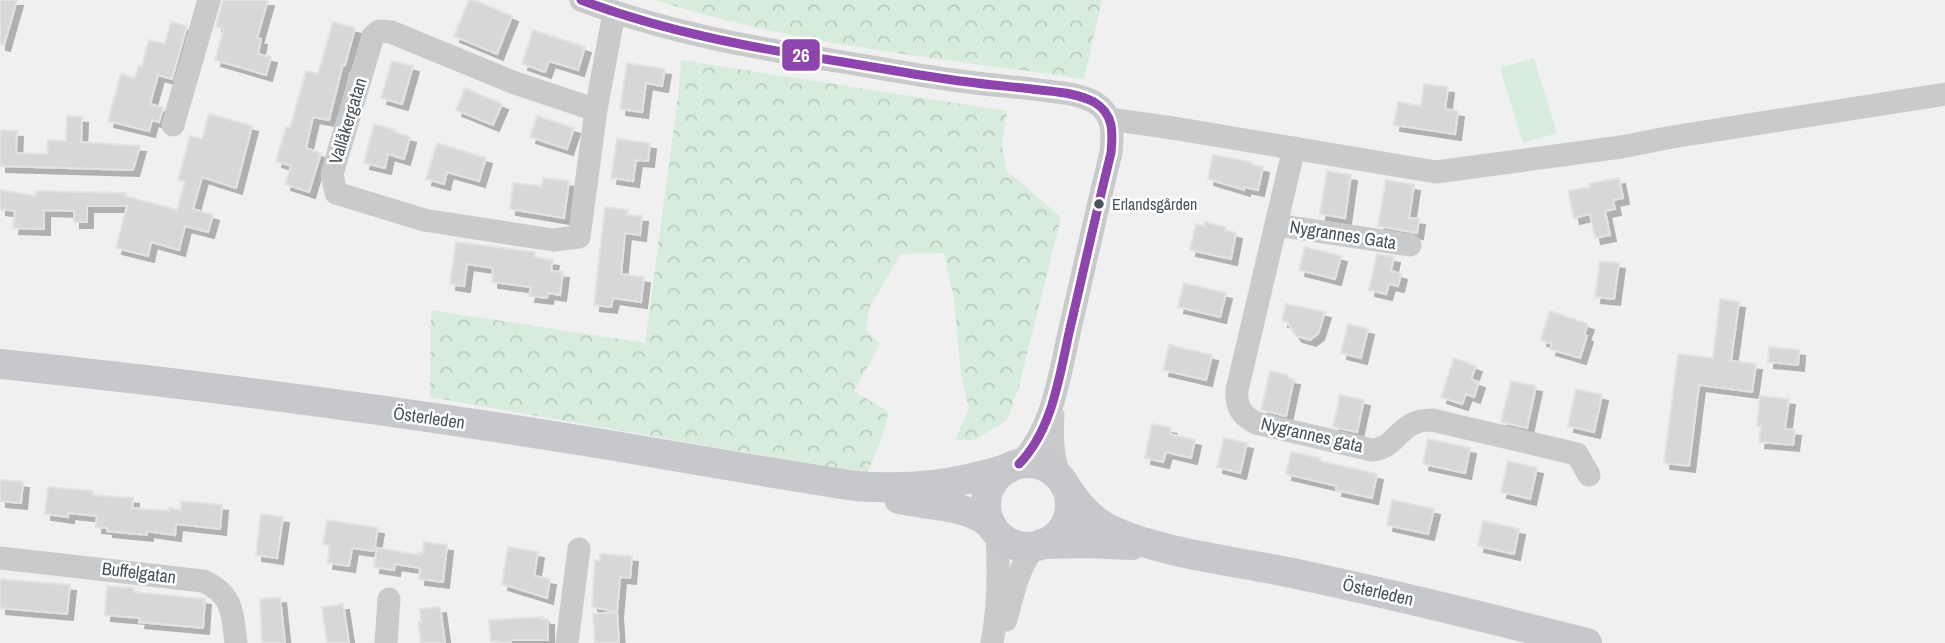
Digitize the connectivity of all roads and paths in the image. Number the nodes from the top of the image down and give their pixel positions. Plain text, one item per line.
1 (209, 0) edge
2 (580, 0) edge
3 (614, 13) junction
4 (1945, 94) edge
5 (596, 110) junction
6 (1111, 120) junction
7 (173, 125) dead end
8 (1294, 148) junction
9 (1276, 225) junction
10 (1410, 245) dead end
11 (0, 364) edge
12 (1054, 396) junction
13 (1014, 466) junction
14 (1589, 475) dead end
15 (1063, 484) junction
16 (855, 486) junction
17 (995, 530) junction
18 (1038, 545) junction
19 (1167, 548) junction
20 (579, 549) dead end
21 (0, 558) edge
22 (389, 599) dead end
23 (236, 643) edge
24 (386, 643) edge
25 (567, 643) edge
26 (992, 643) edge
27 (1000, 643) edge
28 (1587, 643) edge

1 - 7 street
2 - 3 street
3 - 5 street, Vallåkergatan
3 - 6 street
4 - 8 street
5 - 5 street, Vallåkergatan
6 - 8 street
6 - 12 street
8 - 9 street, Nygrannes gata
9 - 10 street, Nygrannes Gata
9 - 14 street, Nygrannes gata
11 - 16 main road, Österleden
12 - 13 street
12 - 15 street
13 - 15 main road, Österleden
13 - 16 main road, Österleden
13 - 17 main road
15 - 18 main road
15 - 19 main road, Österleden
16 - 17 main road, Österleden
17 - 18 main road, Österleden
17 - 26 street
18 - 19 main road, Österleden
18 - 27 street
19 - 28 main road, Österleden
20 - 25 street
21 - 23 street, Buffelgatan
22 - 24 street

